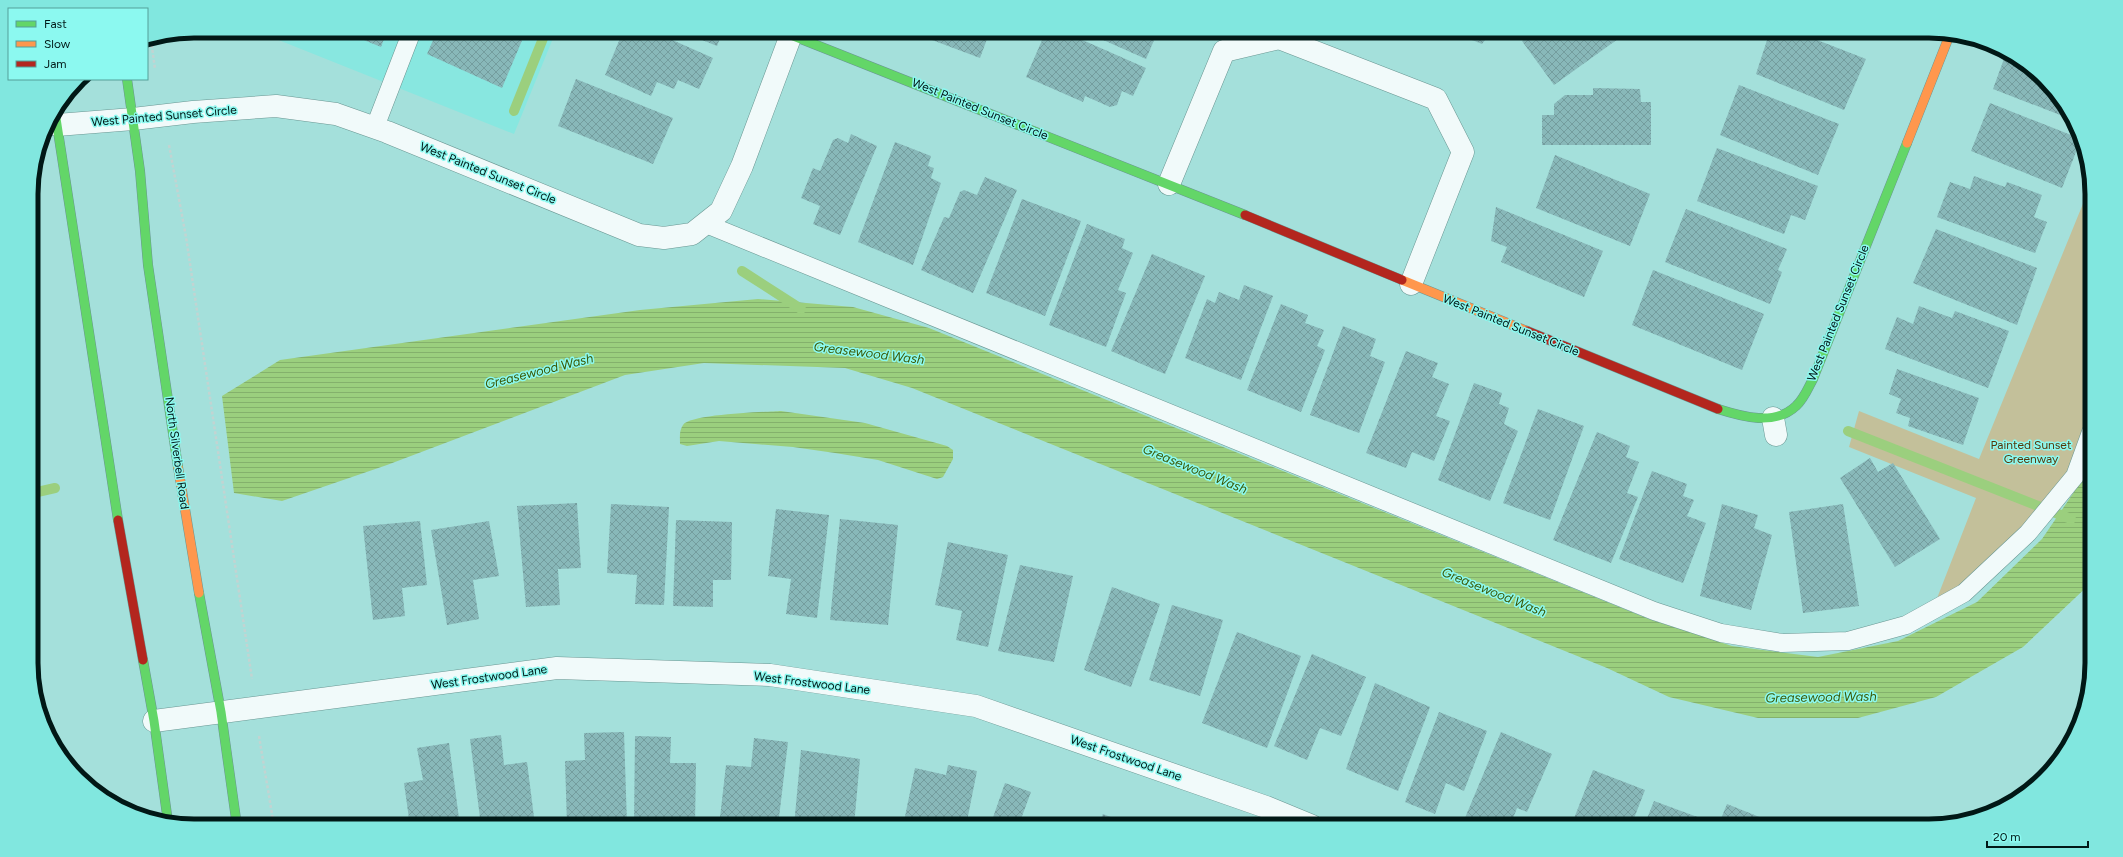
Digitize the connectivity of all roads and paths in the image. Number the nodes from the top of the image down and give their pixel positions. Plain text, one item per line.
1 (409, 38) edge
2 (790, 38) edge
3 (804, 38) edge
4 (1948, 39) edge
5 (152, 44) edge
6 (154, 62) dead end
7 (128, 80) edge
8 (57, 119) edge
9 (133, 119) junction
10 (56, 121) edge
11 (375, 128) junction
12 (175, 173) dead end
13 (1169, 184) junction
14 (706, 224) junction
15 (1411, 284) junction
16 (2085, 448) edge
17 (252, 681) dead end
18 (221, 712) junction
19 (154, 721) junction
20 (259, 735) dead end
21 (167, 817) edge
22 (236, 819) edge
23 (273, 819) edge
24 (1295, 819) edge

1 - 11 lane
2 - 14 street, West Painted Sunset Circle
3 - 13 street, West Painted Sunset Circle
4 - 15 street, West Painted Sunset Circle
5 - 6 path
7 - 9 street, North Silverbell Road
8 - 9 street, West Painted Sunset Circle
9 - 11 street, West Painted Sunset Circle
9 - 18 street, North Silverbell Road
10 - 19 street
11 - 14 street, West Painted Sunset Circle
12 - 17 path
13 - 15 street, West Painted Sunset Circle
13 - 15 street
14 - 16 lane
18 - 19 street, West Frostwood Lane
18 - 22 street, North Silverbell Road
18 - 24 street, West Frostwood Lane
19 - 21 street
20 - 23 path

